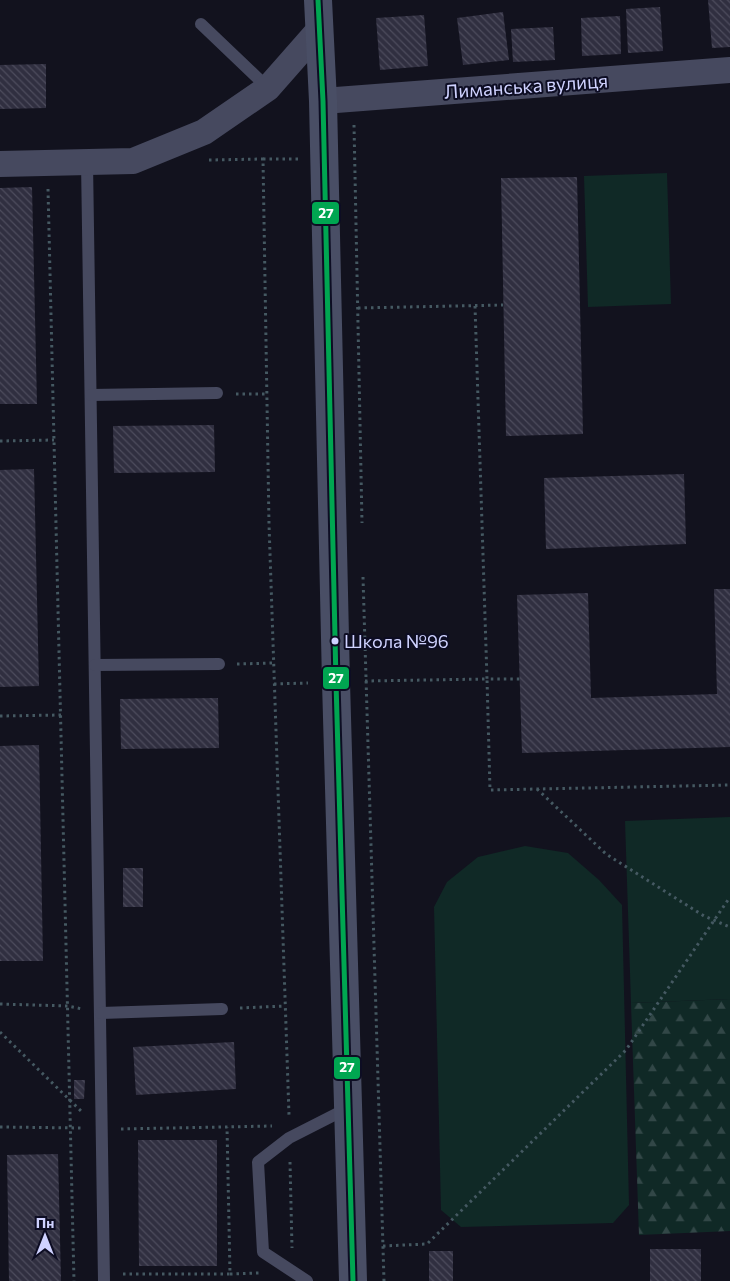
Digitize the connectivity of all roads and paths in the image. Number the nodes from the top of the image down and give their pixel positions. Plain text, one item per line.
1 (318, 0) edge
2 (201, 24) dead end
3 (319, 30) junction
4 (730, 70) edge
5 (268, 88) junction
6 (353, 99) junction
7 (322, 101) junction
8 (207, 160) dead end
9 (87, 162) junction
10 (48, 163) junction
11 (0, 164) edge
12 (503, 305) dead end
13 (475, 306) junction
14 (358, 308) junction
15 (217, 394) joint
16 (267, 394) junction
17 (90, 395) junction
18 (54, 440) junction
19 (0, 441) edge
20 (362, 525) dead end
21 (363, 574) dead end
22 (274, 663) junction
23 (219, 664) joint
24 (95, 665) junction
25 (487, 679) junction
26 (520, 679) dead end
27 (366, 681) junction
28 (336, 682) junction
29 (274, 684) junction
30 (61, 715) junction
31 (0, 716) edge
32 (730, 784) edge
33 (537, 789) junction
34 (730, 897) edge
35 (714, 920) junction
36 (730, 927) edge
37 (0, 1004) edge
38 (68, 1006) junction
39 (285, 1006) junction
40 (222, 1009) joint
41 (100, 1013) junction
42 (0, 1032) edge
43 (69, 1101) junction
44 (348, 1108) junction
45 (0, 1127) edge
46 (71, 1127) junction
47 (227, 1127) junction
48 (102, 1130) junction
49 (289, 1132) junction
50 (383, 1246) junction
51 (292, 1273) junction
52 (104, 1277) edge
53 (74, 1281) edge
54 (307, 1281) edge
55 (353, 1281) edge
56 (384, 1281) edge

1 - 3 main road
2 - 5 lane
3 - 5 street
3 - 7 main road
4 - 6 street, Лиманська вулиця
5 - 9 street
6 - 7 street, Лиманська вулиця
6 - 14 path
7 - 28 main road
8 - 16 path
9 - 10 street
9 - 17 lane
10 - 11 street
10 - 18 path
12 - 13 path
13 - 14 path
13 - 25 path
14 - 20 path
15 - 16 path
15 - 17 lane
16 - 22 path
17 - 24 lane
18 - 19 path
18 - 30 path
21 - 27 path
22 - 23 path
22 - 29 path
23 - 24 lane
24 - 41 lane
25 - 26 path
25 - 27 path
25 - 33 path
27 - 28 path
27 - 50 path
28 - 29 path
28 - 44 main road
29 - 39 path
30 - 31 path
30 - 38 path
32 - 33 path
33 - 35 path
34 - 35 path
35 - 36 path
35 - 50 path
37 - 38 path
38 - 41 path
38 - 43 path
39 - 40 path
39 - 49 path
40 - 41 lane
41 - 48 lane
42 - 43 path
43 - 46 path
43 - 48 path
44 - 49 lane
44 - 55 main road
45 - 46 path
46 - 48 path
46 - 53 path
47 - 48 path
47 - 49 path
47 - 52 path
48 - 52 lane
49 - 51 path
49 - 51 lane
50 - 56 path
51 - 54 lane

